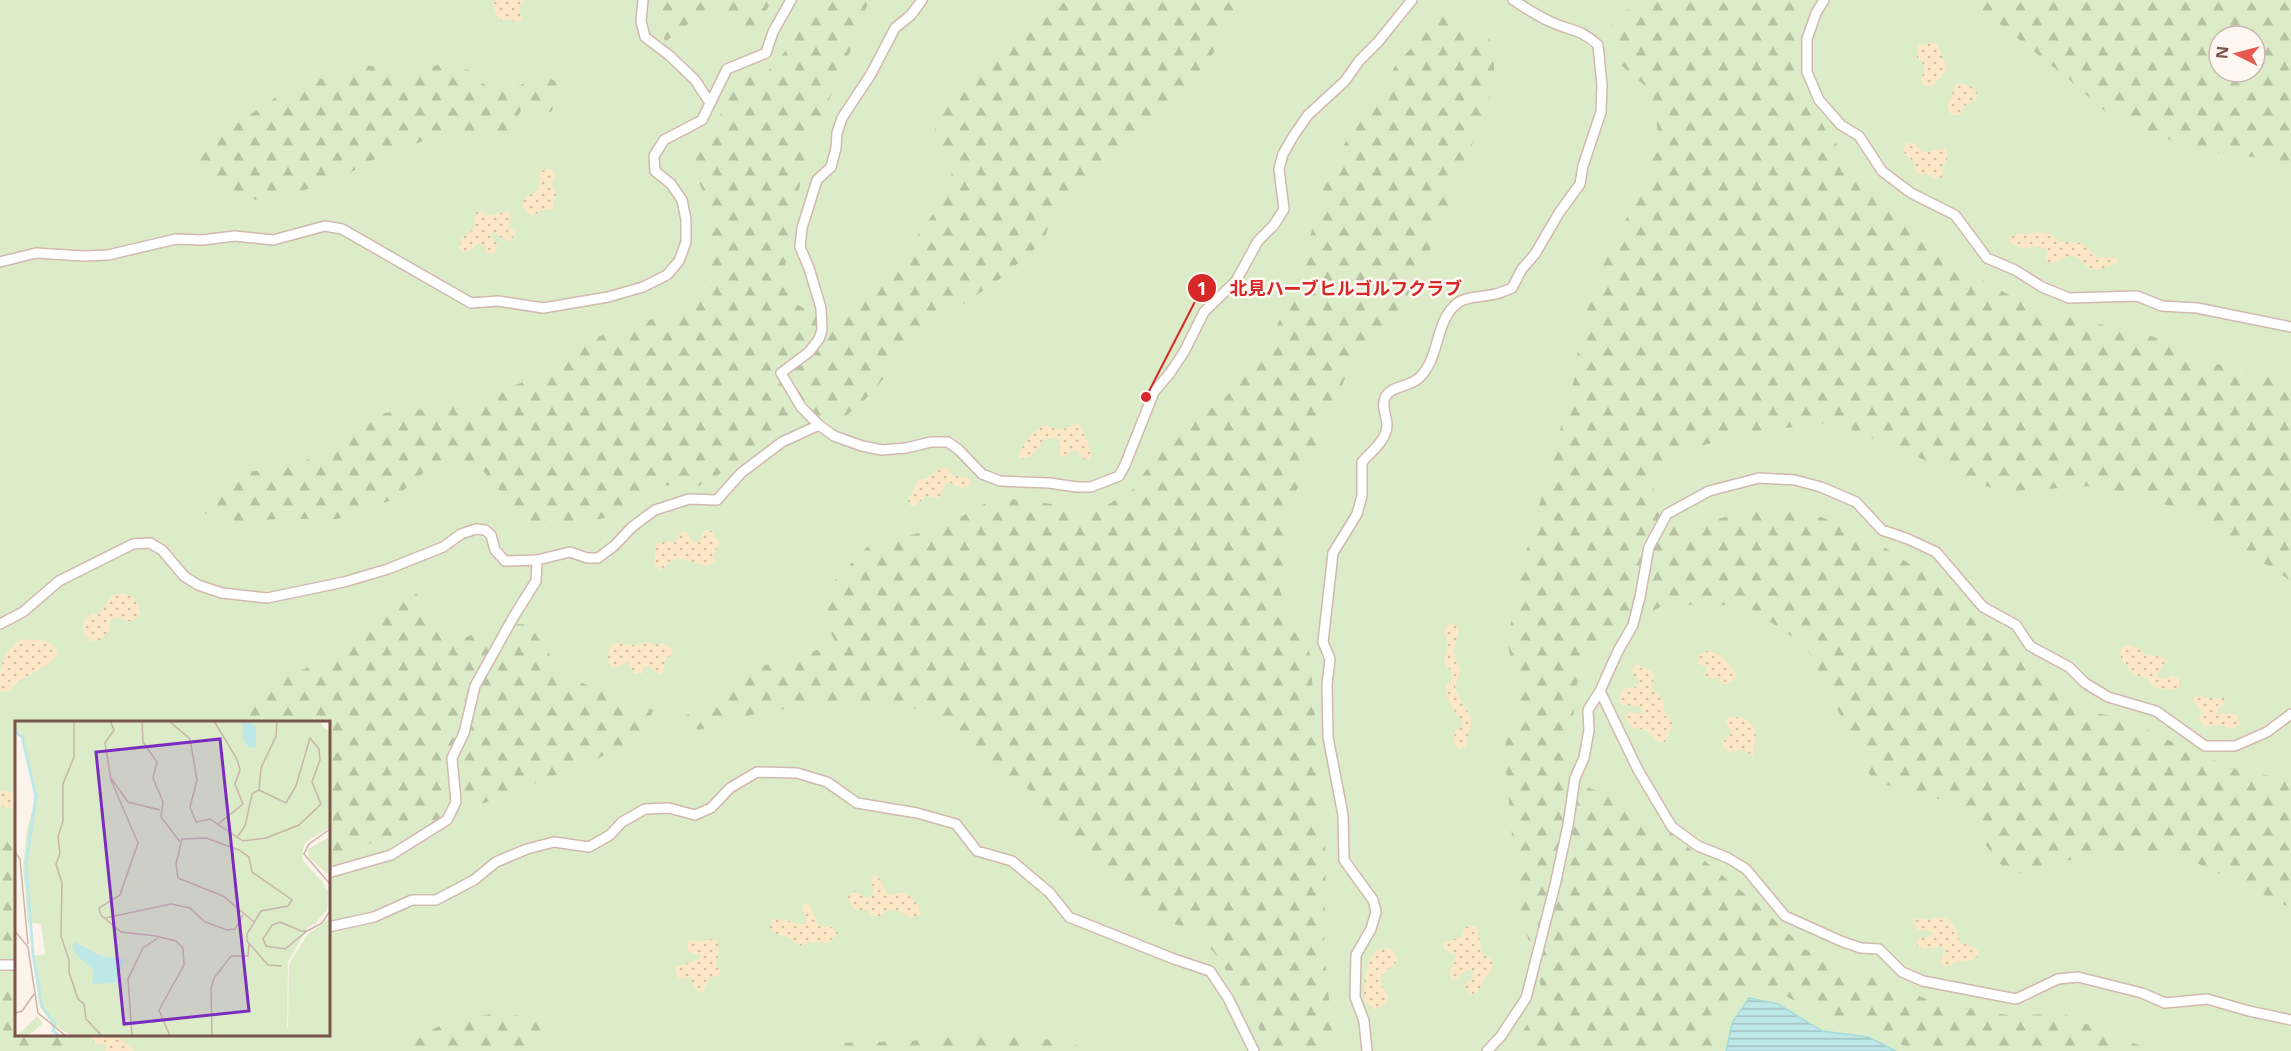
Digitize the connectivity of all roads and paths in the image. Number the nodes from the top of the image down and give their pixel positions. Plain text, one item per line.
1 (643, 0) edge
2 (791, 0) edge
3 (922, 0) edge
4 (1412, 0) edge
5 (1513, 0) edge
6 (1824, 0) edge
7 (710, 103) junction
8 (0, 262) edge
9 (2291, 327) edge
10 (819, 425) junction
11 (537, 560) junction
12 (0, 624) edge
13 (1600, 691) junction
14 (2291, 714) edge
15 (330, 872) edge
16 (330, 927) edge
17 (15, 964) edge
18 (0, 965) edge
19 (2291, 1020) edge
20 (1254, 1051) edge
21 (1366, 1051) edge
22 (1487, 1051) edge

1 - 7 lane
2 - 7 lane
3 - 10 lane
4 - 10 lane
5 - 21 lane
6 - 9 lane
7 - 8 lane
10 - 11 lane
11 - 12 lane
11 - 15 lane
13 - 14 lane
13 - 19 lane
13 - 22 lane
16 - 20 lane
17 - 18 lane

